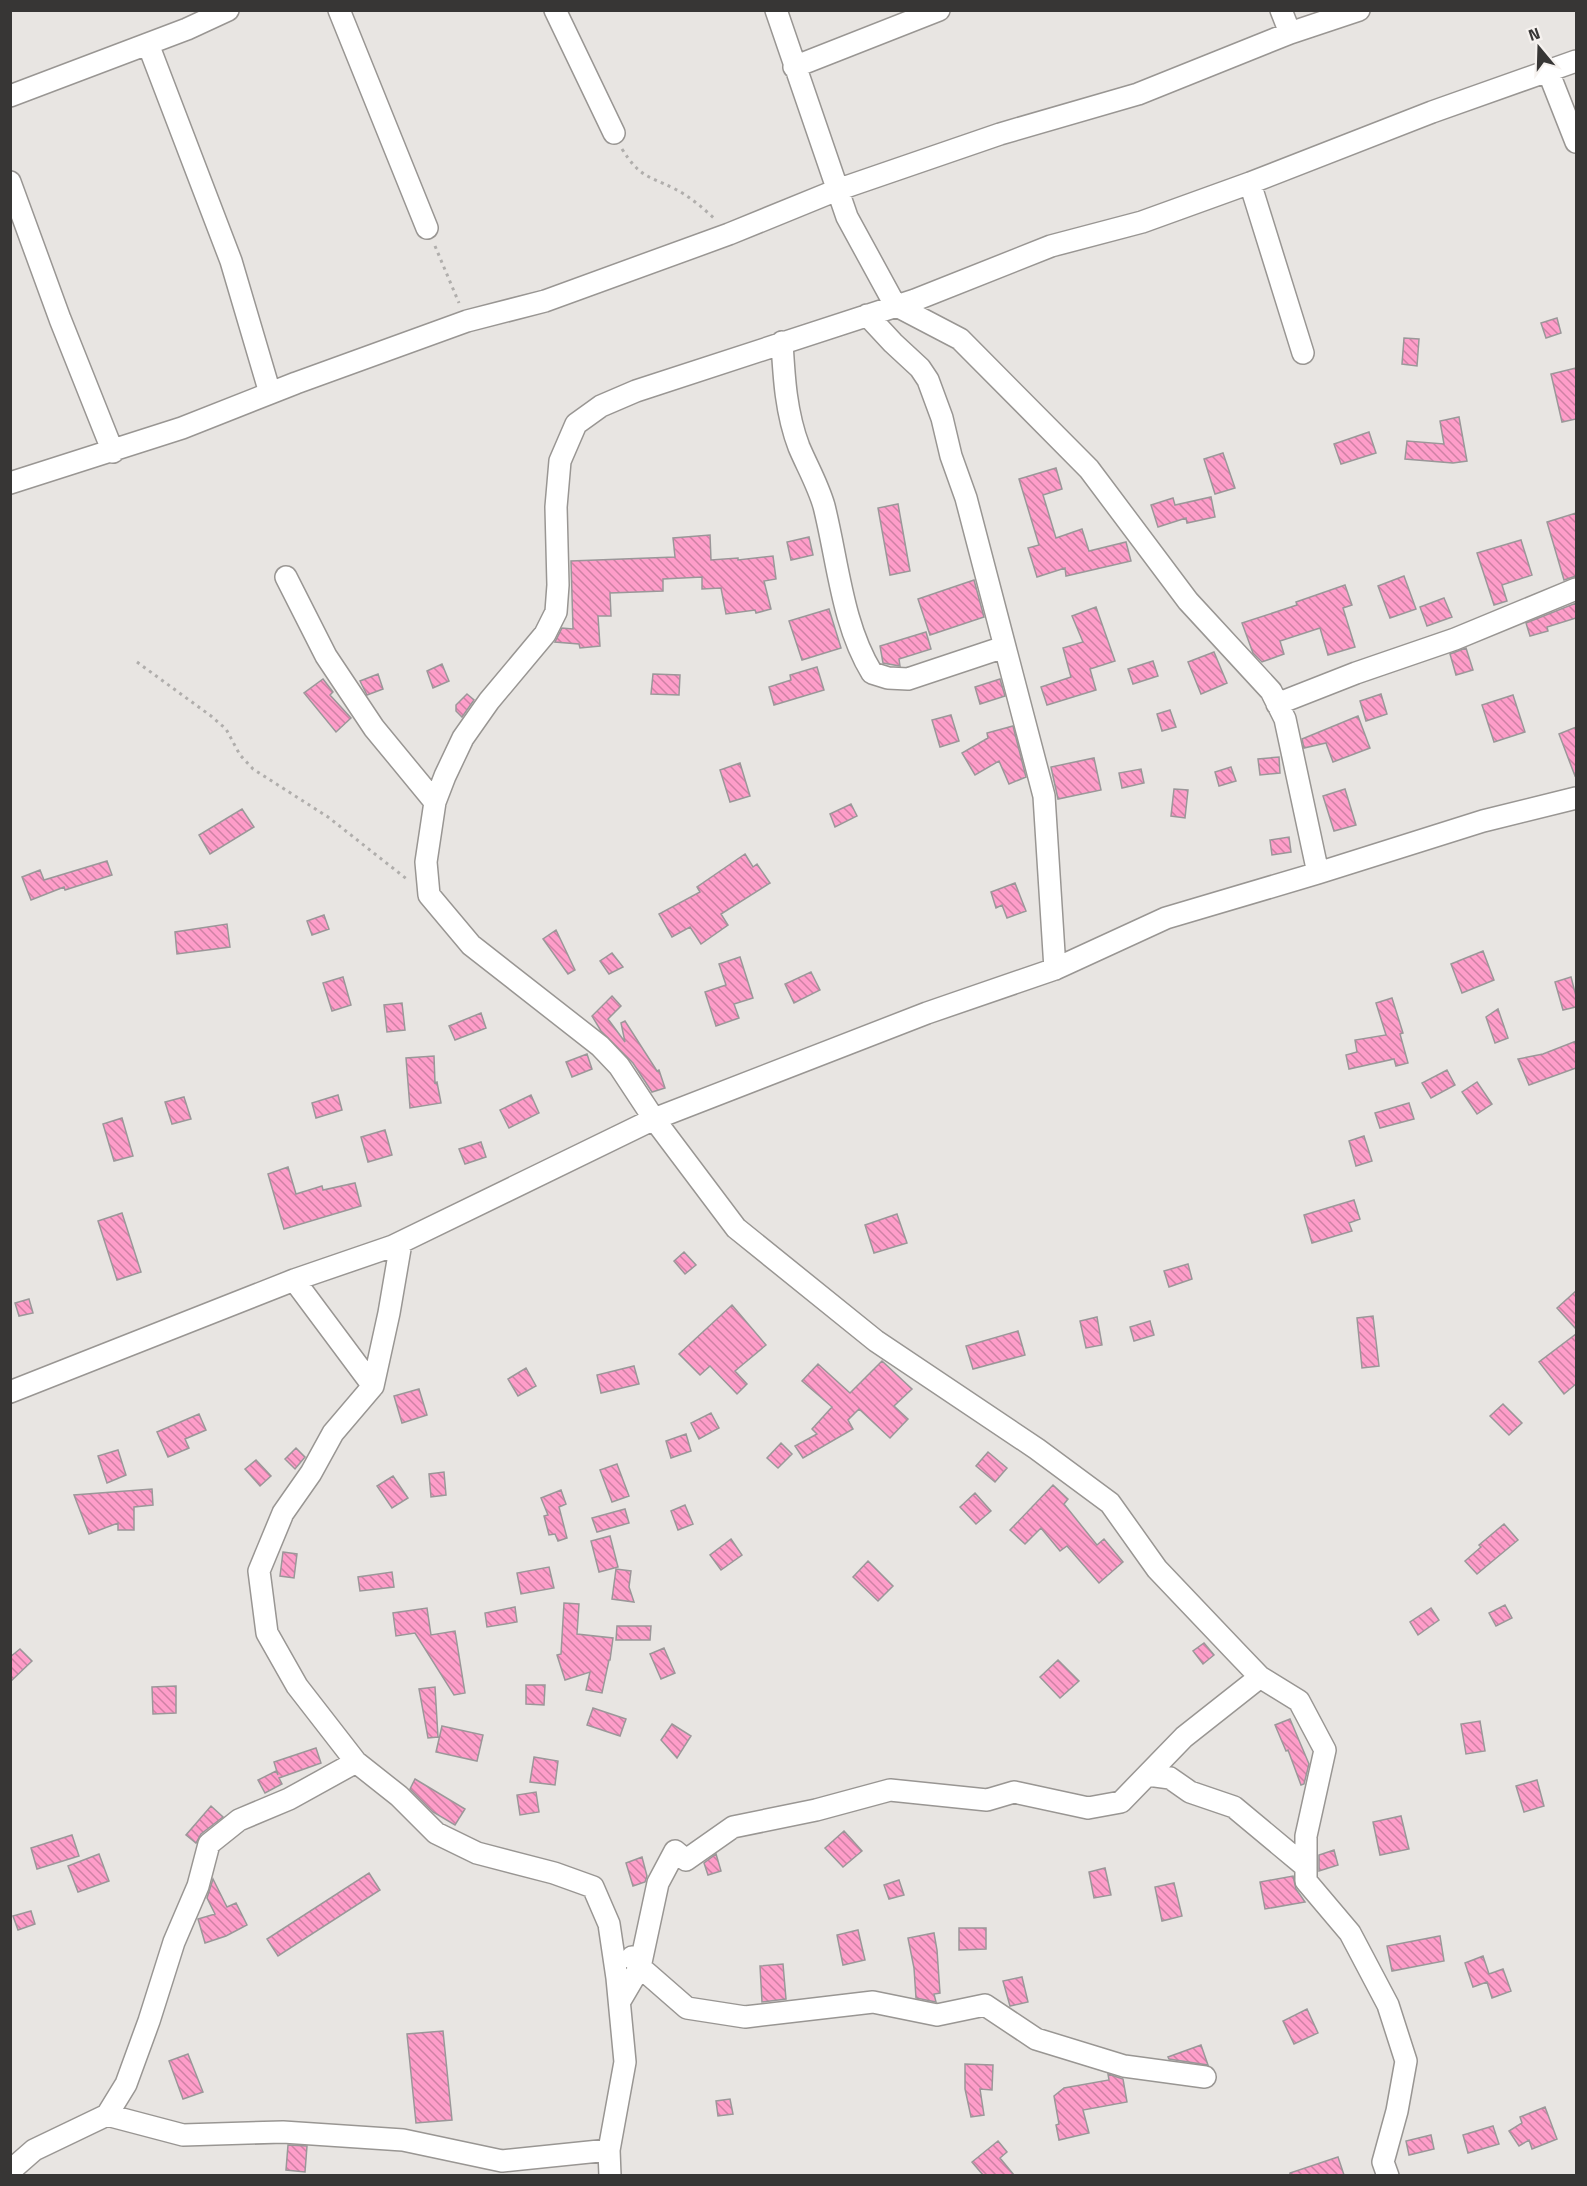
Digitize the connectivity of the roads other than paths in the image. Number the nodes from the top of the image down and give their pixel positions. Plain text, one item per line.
1 (228, 10) edge
2 (339, 10) edge
3 (555, 10) edge
4 (776, 10) edge
5 (939, 10) edge
6 (1281, 10) edge
7 (1359, 10) edge
8 (1290, 33) junction
9 (148, 44) junction
10 (1576, 61) edge
11 (794, 67) junction
12 (1548, 71) junction
13 (10, 96) edge
14 (614, 133) road end
15 (1576, 142) edge
16 (10, 182) edge
17 (1250, 183) junction
18 (837, 190) junction
19 (427, 228) road end
20 (896, 306) junction
21 (867, 315) junction
22 (782, 342) junction
23 (1303, 353) dead end
24 (270, 393) junction
25 (113, 452) junction
26 (10, 483) edge
27 (286, 578) dead end
28 (1576, 589) edge
29 (1004, 647) junction
30 (1277, 704) junction
31 (1576, 798) edge
32 (435, 802) junction
33 (1318, 873) junction
34 (1055, 969) junction
35 (654, 1119) junction
36 (402, 1243) junction
37 (294, 1280) junction
38 (373, 1386) junction
39 (10, 1392) edge
40 (1260, 1677) junction
41 (356, 1762) junction
42 (1148, 1775) junction
43 (1306, 1867) junction
44 (609, 1924) junction
45 (640, 1967) junction
46 (620, 2001) junction
47 (1205, 2077) dead end
48 (107, 2115) junction
49 (609, 2150) junction
50 (10, 2171) edge
51 (610, 2175) edge
52 (1388, 2175) edge

1 - 9 street
2 - 19 street
3 - 14 street
4 - 11 street
5 - 11 street
6 - 8 street
7 - 8 street
8 - 18 street
9 - 13 street
9 - 24 street
10 - 12 street
11 - 18 street
12 - 15 street
12 - 17 street
16 - 25 street
17 - 20 street
17 - 23 street
18 - 20 street
18 - 24 street
20 - 21 street
20 - 30 street
21 - 22 street
21 - 29 street
22 - 29 street
22 - 32 street
24 - 25 street
25 - 26 street
27 - 32 street
28 - 30 street
29 - 34 street
30 - 33 street
31 - 33 street
32 - 35 street
33 - 34 street
34 - 35 street
35 - 36 street
35 - 40 street
36 - 37 street
36 - 38 street
37 - 38 street
37 - 39 street
38 - 41 street
40 - 42 street
40 - 43 street
41 - 44 street
41 - 48 street
42 - 43 street
42 - 45 street
43 - 52 street
44 - 45 street
44 - 46 street
45 - 46 street
45 - 47 street
46 - 49 street
48 - 49 street
48 - 50 street
49 - 51 street

